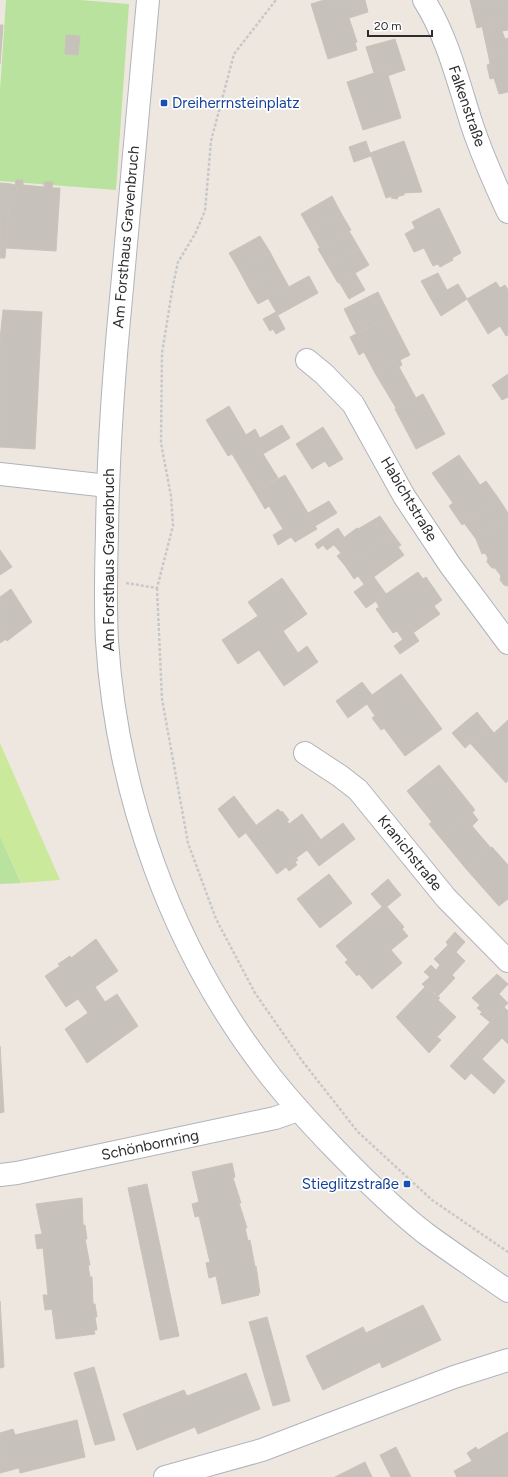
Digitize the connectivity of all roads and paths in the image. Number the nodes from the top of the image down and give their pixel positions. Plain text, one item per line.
1 (148, 0) edge
2 (276, 0) edge
3 (424, 0) edge
4 (508, 212) edge
5 (307, 360) dead end
6 (0, 474) edge
7 (108, 486) junction
8 (106, 579) junction
9 (157, 588) junction
10 (508, 643) edge
11 (305, 753) dead end
12 (508, 962) edge
13 (298, 1110) junction
14 (0, 1175) edge
15 (508, 1252) edge
16 (508, 1291) edge
17 (508, 1360) edge
18 (165, 1477) edge

1 - 7 street, Am Forsthaus Gravenbruch
2 - 9 path
3 - 4 street, Falkenstraße
5 - 10 street, Habichtstraße
6 - 7 street
7 - 8 street, Am Forsthaus Gravenbruch
8 - 9 path
8 - 13 street, Am Forsthaus Gravenbruch
9 - 15 path
11 - 12 street, Kranichstraße
13 - 14 street, Schönbornring
13 - 16 street, Am Forsthaus Gravenbruch
17 - 18 street

